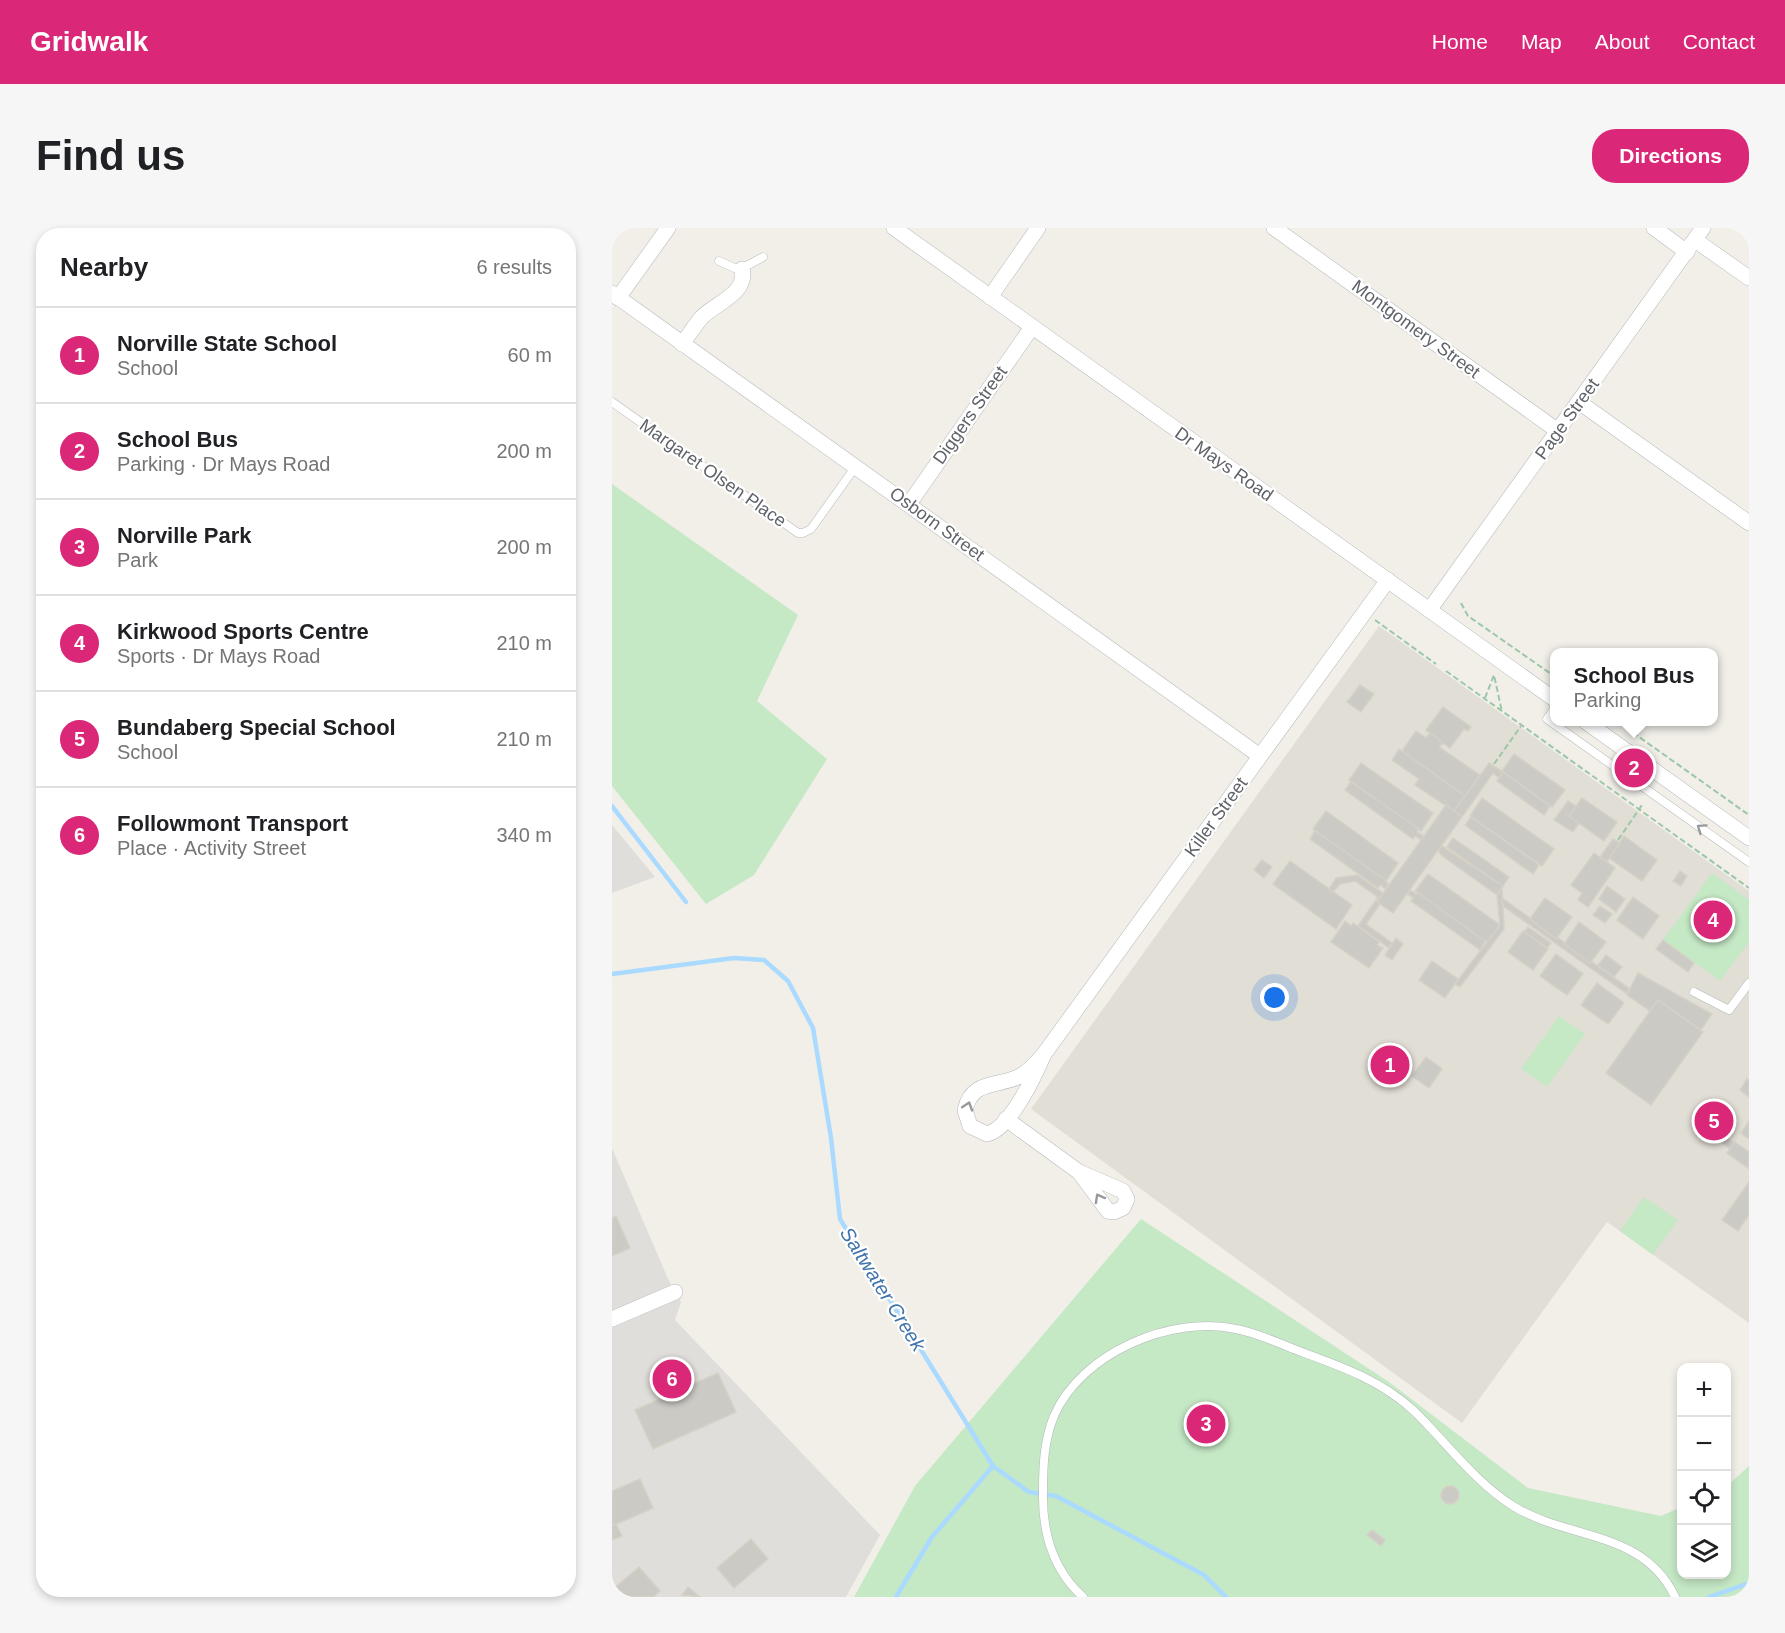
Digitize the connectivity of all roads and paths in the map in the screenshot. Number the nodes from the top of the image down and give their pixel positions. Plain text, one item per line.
1 (668, 228) edge
2 (894, 228) edge
3 (1038, 228) edge
4 (1274, 228) edge
5 (1654, 228) edge
6 (1695, 240) edge
7 (763, 257) dead end
8 (719, 261) dead end
9 (742, 269) junction
10 (1749, 278) edge
11 (615, 296) edge
12 (990, 297) junction
13 (1032, 327) junction
14 (682, 344) junction
15 (612, 402) edge
16 (1579, 402) junction
17 (1558, 431) junction
18 (856, 466) junction
19 (909, 504) junction
20 (1749, 523) edge
21 (1388, 580) junction
22 (1461, 603) dead end
23 (1430, 609) junction
24 (1371, 616) dead end
25 (1436, 664) dead end
26 (1446, 671) dead end
27 (1550, 673) edge
28 (1550, 696) edge
29 (1484, 699) junction
30 (1502, 712) junction
31 (1521, 726) junction
32 (1557, 726) edge
33 (1592, 726) edge
34 (1624, 726) edge
35 (1260, 756) junction
36 (1494, 764) dead end
37 (1642, 805) dead end
38 (1639, 810) junction
39 (1749, 815) edge
40 (1749, 838) edge
41 (1617, 840) dead end
42 (1749, 862) edge
43 (1749, 888) edge
44 (1749, 983) edge
45 (1694, 992) dead end
46 (1044, 1054) junction
47 (1006, 1119) junction
48 (1079, 1172) dead end
49 (675, 1292) dead end
50 (612, 1319) edge
51 (1675, 1596) edge
52 (1083, 1597) edge

1 - 11 street
2 - 12 street, Dr Mays Road
3 - 12 street
4 - 17 street, Montgomery Street
5 - 6 street
6 - 10 street
6 - 16 street, Page Street
7 - 9 lane
8 - 9 lane
9 - 14 street
11 - 14 street, Osborn Street
12 - 13 street, Dr Mays Road
13 - 19 street, Diggers Street
13 - 21 street, Dr Mays Road
14 - 18 street, Osborn Street
15 - 18 lane, Margaret Olsen Place
16 - 17 street, Page Street
16 - 20 street
17 - 23 street, Page Street
18 - 19 street, Osborn Street
19 - 35 street, Osborn Street
21 - 23 street, Dr Mays Road
21 - 35 street, Killer Street
22 - 27 path
23 - 28 street, Dr Mays Road
24 - 25 path
26 - 29 path
29 - 30 path
29 - 30 path
30 - 31 path
31 - 36 path
31 - 38 path
42 -> 32 lane
33 - 40 street
34 - 39 path
35 - 46 street, Killer Street
37 - 38 path
38 - 41 path
38 - 43 path
44 - 45 lane
46 - 47 street
47 -> 46 street
47 - 48 street
49 - 50 street
51 - 52 lane

